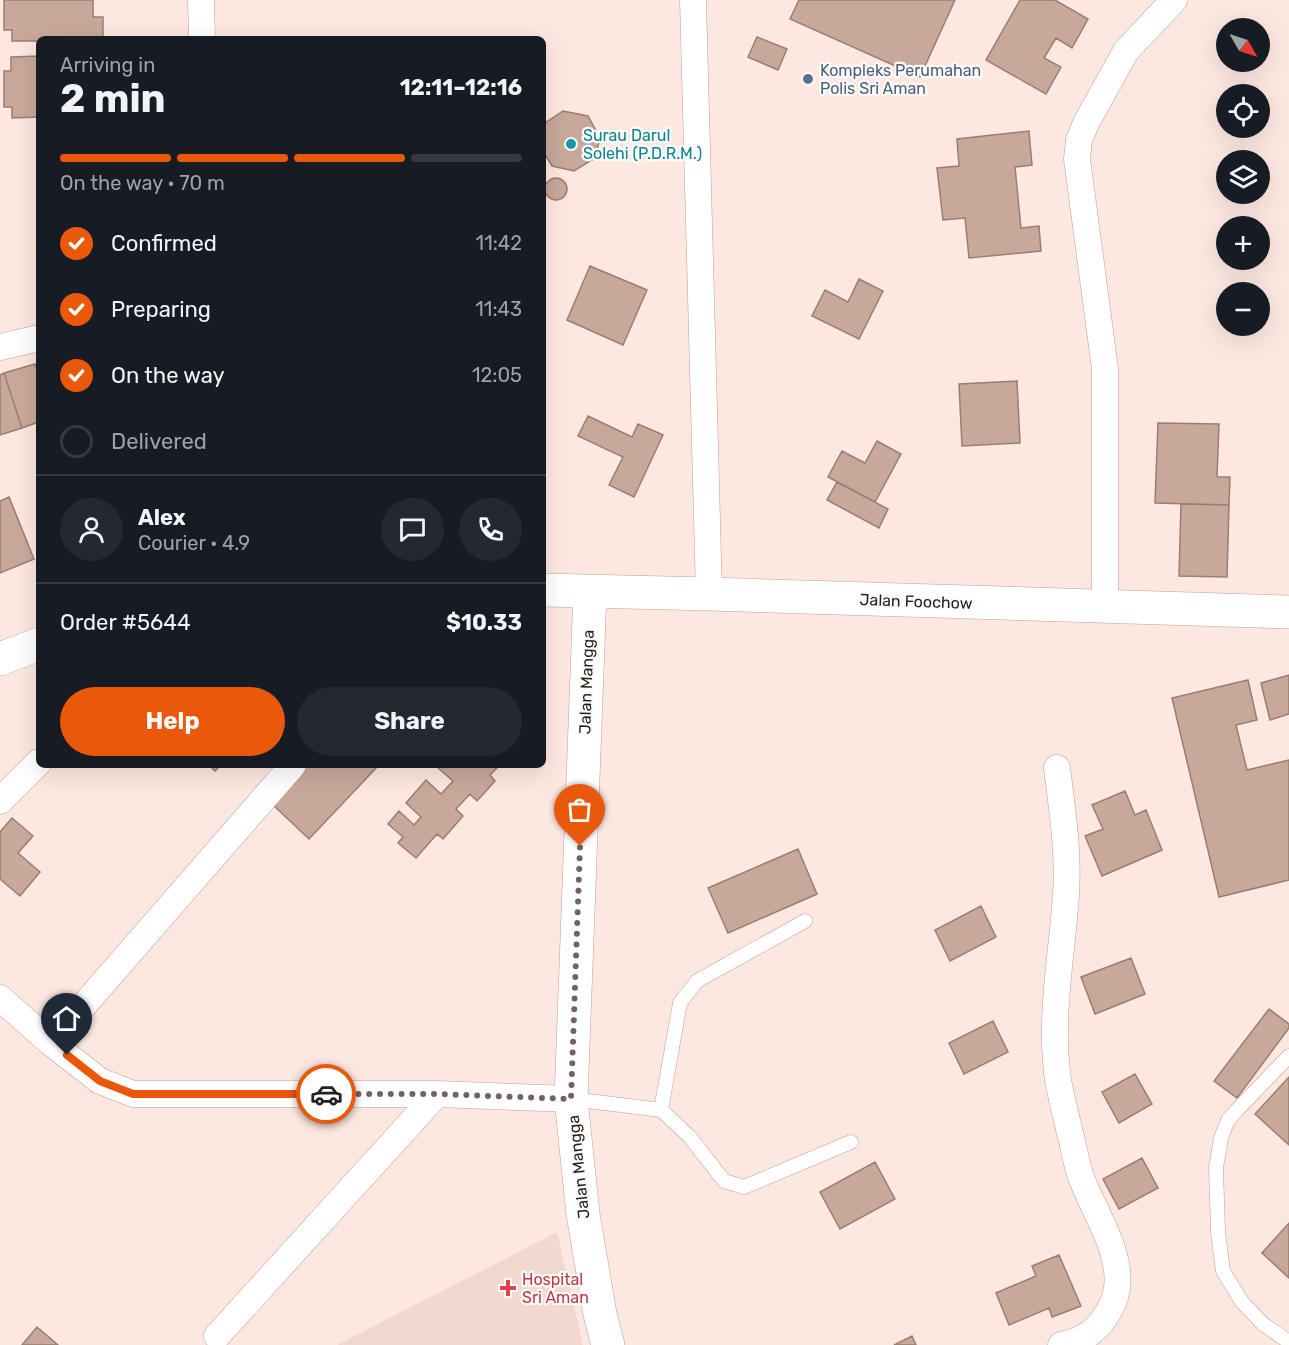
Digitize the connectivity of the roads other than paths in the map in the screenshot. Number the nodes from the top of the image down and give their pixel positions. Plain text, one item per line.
1 (201, 0) edge
2 (693, 0) edge
3 (1174, 0) edge
4 (202, 36) edge
5 (36, 339) edge
6 (0, 347) edge
7 (546, 590) edge
8 (590, 592) junction
9 (709, 594) junction
10 (1105, 607) junction
11 (1289, 612) edge
12 (36, 645) edge
13 (0, 659) edge
14 (36, 765) edge
15 (291, 768) edge
16 (1057, 768) dead end
17 (0, 801) edge
18 (805, 921) dead end
19 (0, 998) edge
20 (51, 1043) junction
21 (1289, 1056) edge
22 (437, 1094) junction
23 (571, 1099) junction
24 (661, 1110) junction
25 (851, 1142) dead end
26 (217, 1336) dead end
27 (1289, 1342) edge
28 (608, 1345) edge
29 (1061, 1345) edge

1 - 4 street
2 - 9 street
3 - 10 street
5 - 6 street
7 - 8 main road, Jalan Foochow
8 - 9 main road, Jalan Foochow
8 - 23 main road, Jalan Mangga
9 - 10 main road, Jalan Foochow
10 - 11 main road, Jalan Foochow
12 - 13 main road
14 - 17 street
15 - 20 street
16 - 29 street
18 - 24 lane
19 - 20 street
20 - 22 street
21 - 27 lane
22 - 23 street
22 - 26 street
23 - 24 lane
23 - 28 main road, Jalan Mangga
24 - 25 lane

